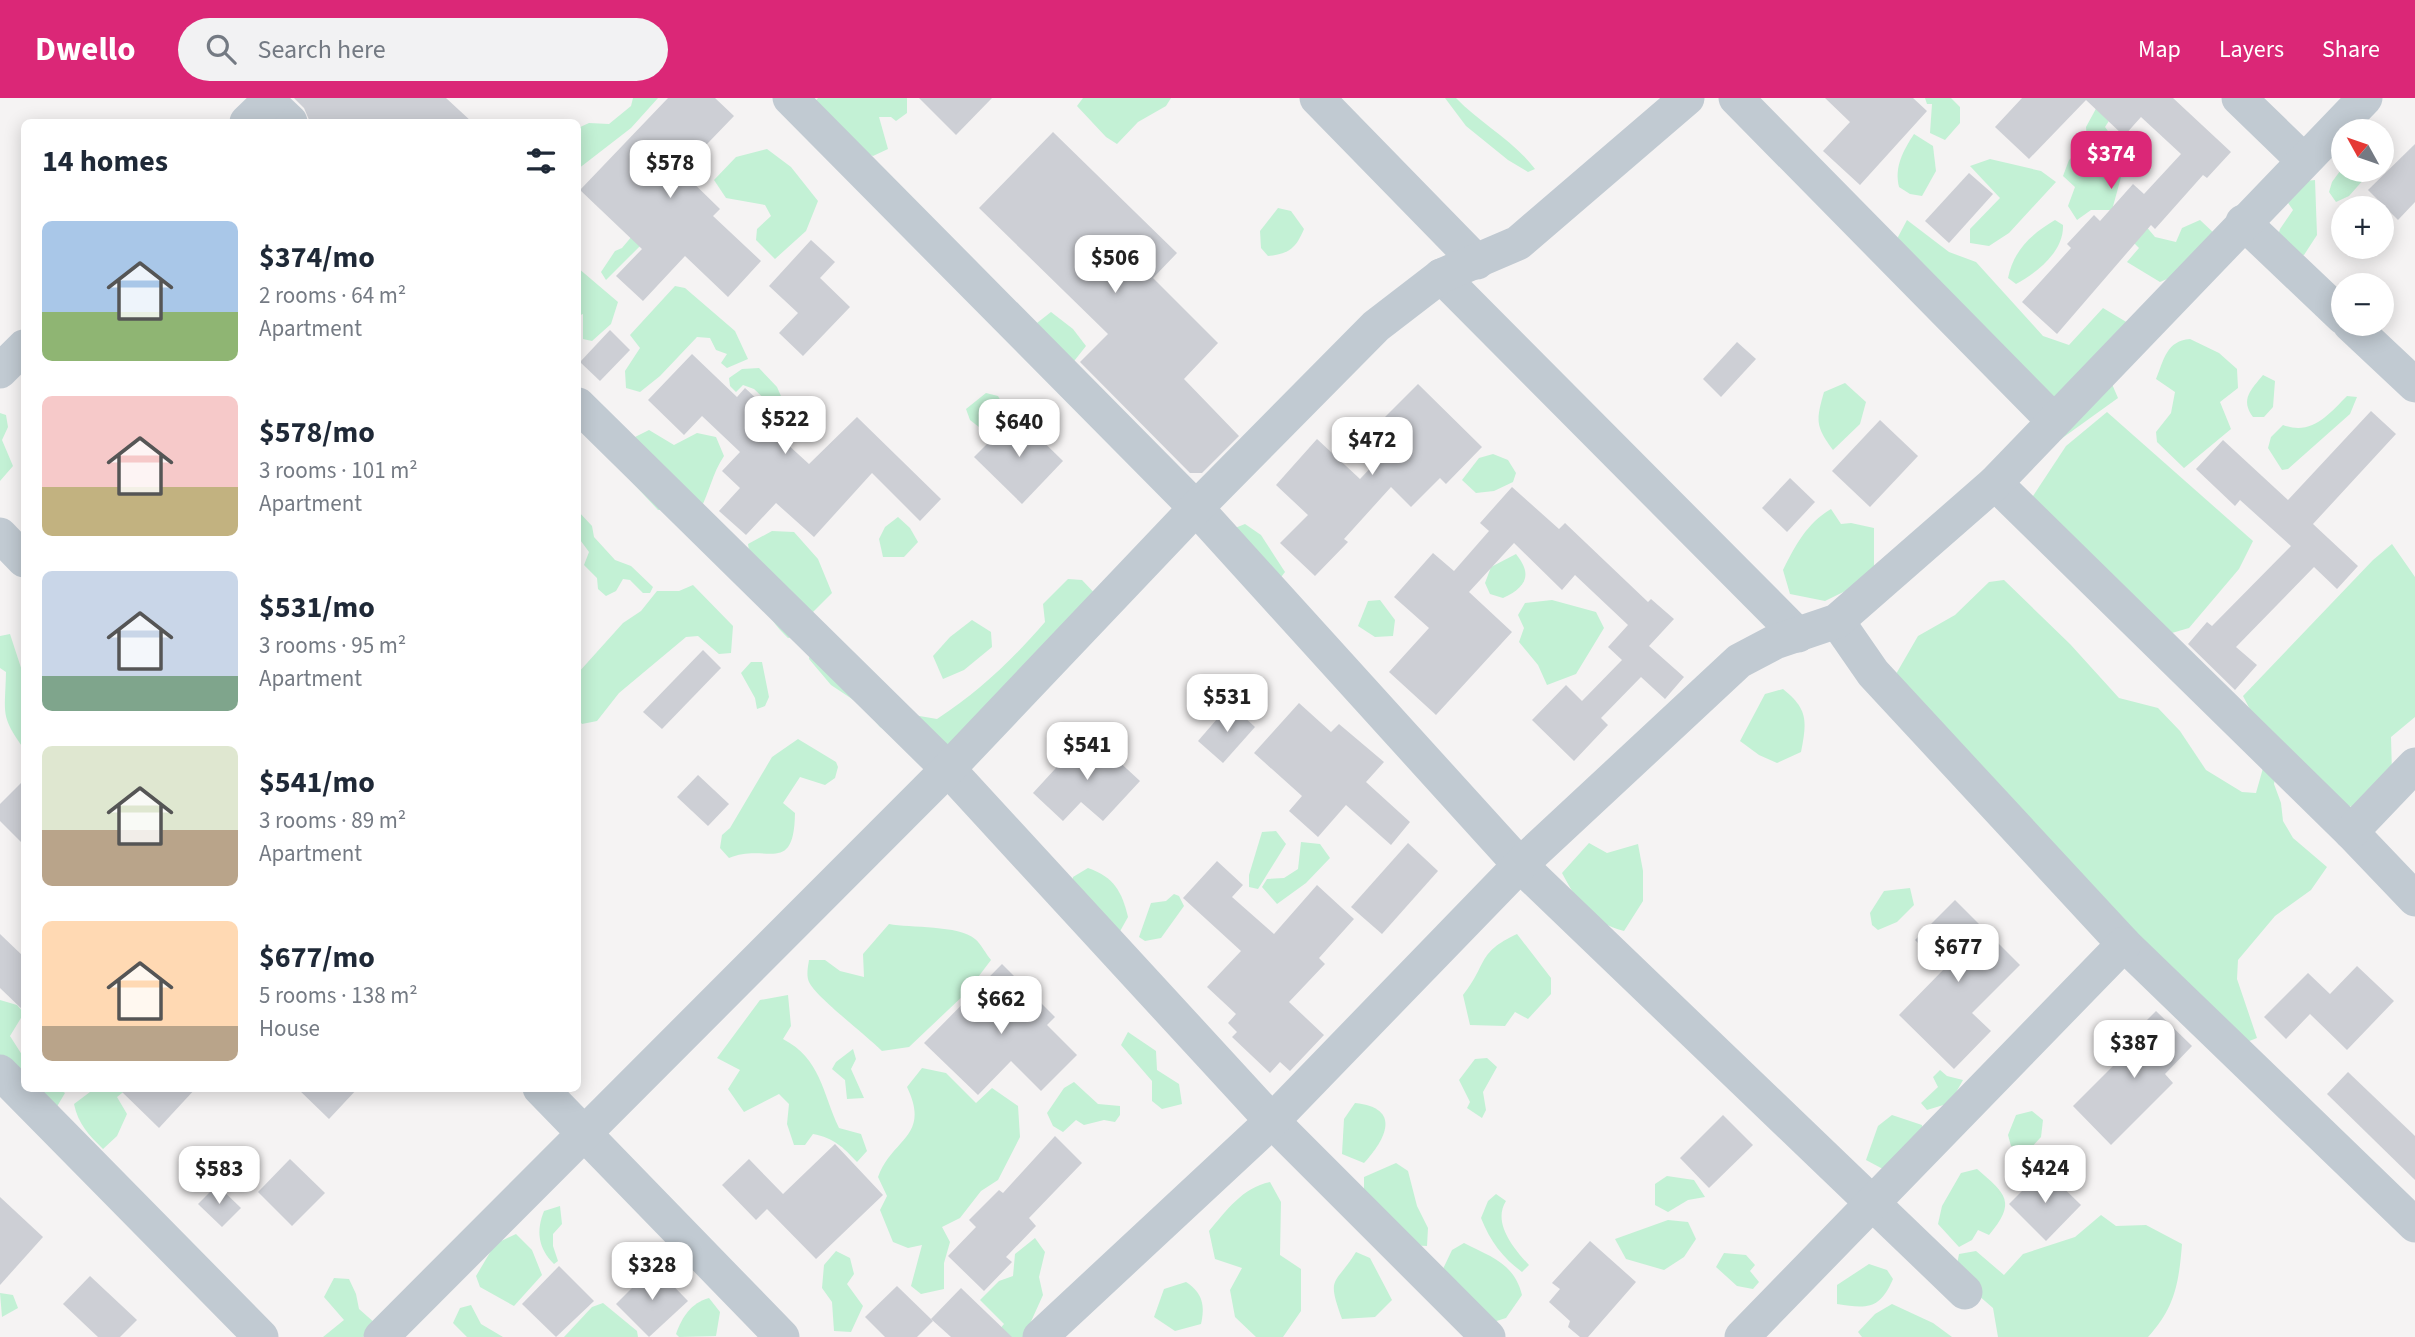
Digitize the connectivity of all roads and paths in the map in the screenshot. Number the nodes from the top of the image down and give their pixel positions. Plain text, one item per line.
1 (790, 98) edge
2 (1317, 98) edge
3 (1687, 98) edge
4 (1736, 98) edge
5 (2239, 98) edge
6 (2365, 98) edge
7 (2304, 160) junction
8 (2243, 222) junction
9 (1477, 262) junction
10 (1441, 276) junction
11 (2331, 306) edge
12 (2363, 336) edge
13 (21, 350) edge
14 (0, 371) edge
15 (2415, 385) edge
16 (581, 408) edge
17 (2054, 421) junction
18 (1995, 483) junction
19 (1196, 508) junction
20 (0, 535) edge
21 (21, 557) edge
22 (1838, 621) junction
23 (1798, 635) junction
24 (2415, 765) edge
25 (948, 769) junction
26 (2351, 832) junction
27 (1520, 865) junction
28 (2415, 899) edge
29 (2124, 944) junction
30 (0, 1072) edge
31 (544, 1092) edge
32 (1272, 1121) junction
33 (584, 1134) junction
34 (1870, 1202) junction
35 (2415, 1226) edge
36 (1965, 1292) dead end
37 (261, 1337) edge
38 (381, 1337) edge
39 (782, 1337) edge
40 (1040, 1337) edge
41 (1488, 1337) edge
42 (1742, 1337) edge

1 - 19 street
2 - 9 street
3 - 9 street
4 - 17 street
5 - 7 street
6 - 7 street
7 - 8 street
8 - 11 street
8 - 17 street
9 - 10 street
10 - 19 street
10 - 23 street
12 - 15 street
13 - 14 street
16 - 25 street
17 - 18 street
18 - 22 street
18 - 26 street
19 - 25 street
19 - 27 street
20 - 21 street
22 - 23 street
22 - 29 street
23 - 27 street
24 - 26 street
25 - 32 street
25 - 33 street
26 - 28 street
27 - 32 street
27 - 34 street
29 - 34 street
29 - 35 street
30 - 37 street
31 - 33 street
32 - 40 street
32 - 41 street
33 - 38 street
33 - 39 street
34 - 36 street
34 - 42 street

